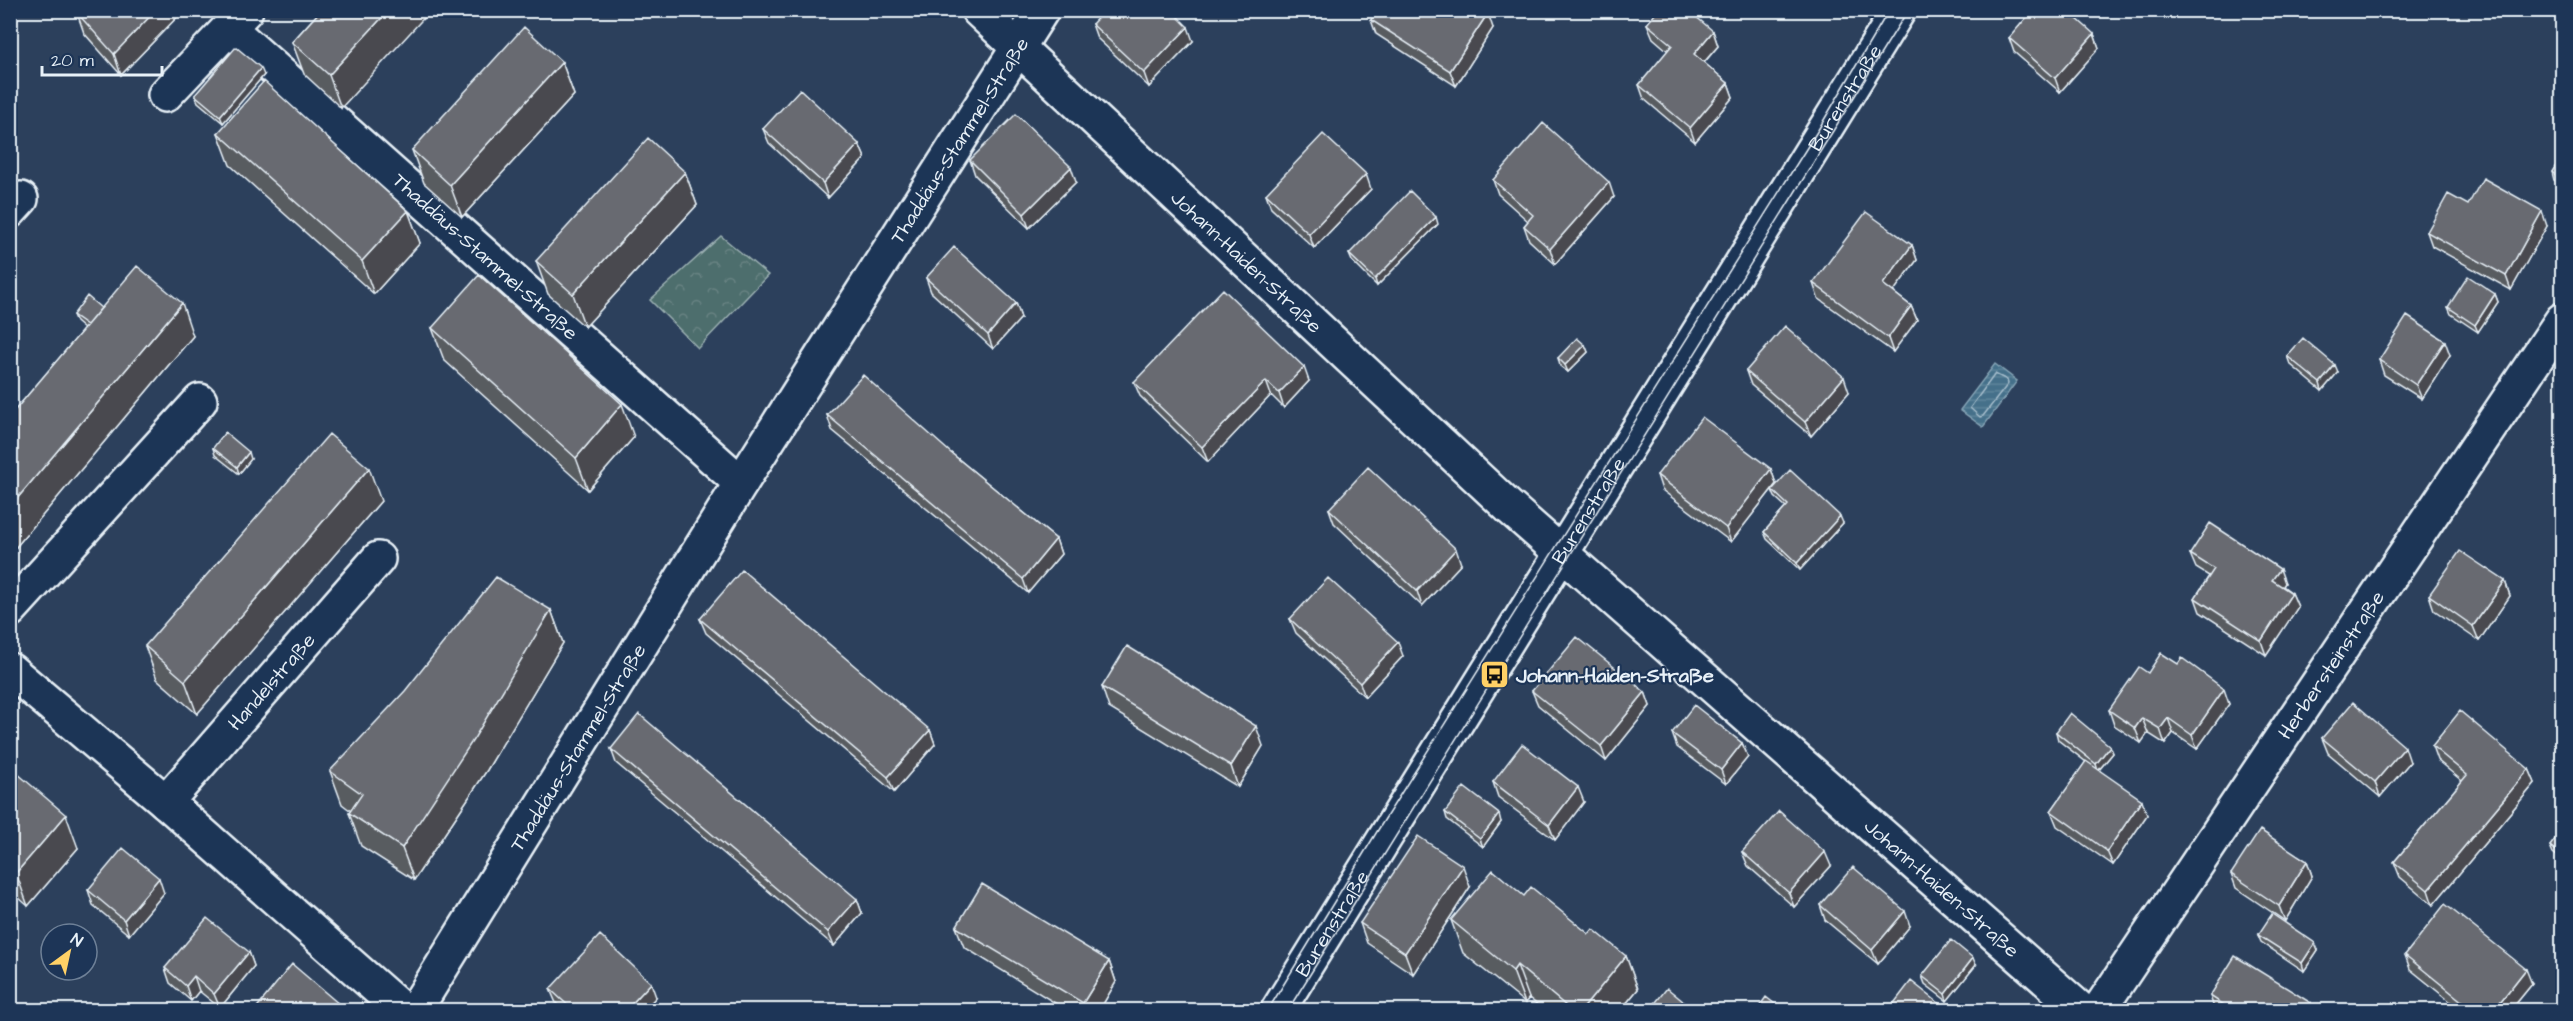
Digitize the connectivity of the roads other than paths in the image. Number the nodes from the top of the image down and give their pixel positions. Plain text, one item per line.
1 (978, 10) edge
2 (1042, 10) edge
3 (1899, 10) edge
4 (238, 20) edge
5 (1018, 49) junction
6 (165, 94) dead end
7 (2562, 320) edge
8 (200, 401) dead end
9 (741, 483) junction
10 (1561, 554) junction
11 (378, 559) dead end
12 (10, 610) edge
13 (10, 670) edge
14 (166, 802) junction
15 (402, 1011) edge
16 (415, 1011) edge
17 (1278, 1011) edge
18 (2081, 1011) edge
19 (2099, 1011) edge

1 - 5 street, Johann-Haiden-Straße
2 - 5 street, Thaddäus-Stammel-Straße
3 - 10 street, Burenstraße
4 - 6 street, Thaddäus-Stammel-Straße
4 - 9 street, Thaddäus-Stammel-Straße
5 - 9 street, Thaddäus-Stammel-Straße
5 - 10 street, Johann-Haiden-Straße
7 - 19 street, Herbersteinstraße
8 - 12 street
9 - 16 street, Thaddäus-Stammel-Straße
10 - 17 street, Burenstraße
10 - 18 street, Johann-Haiden-Straße
11 - 14 street, Handelstraße
13 - 14 street
14 - 15 street

